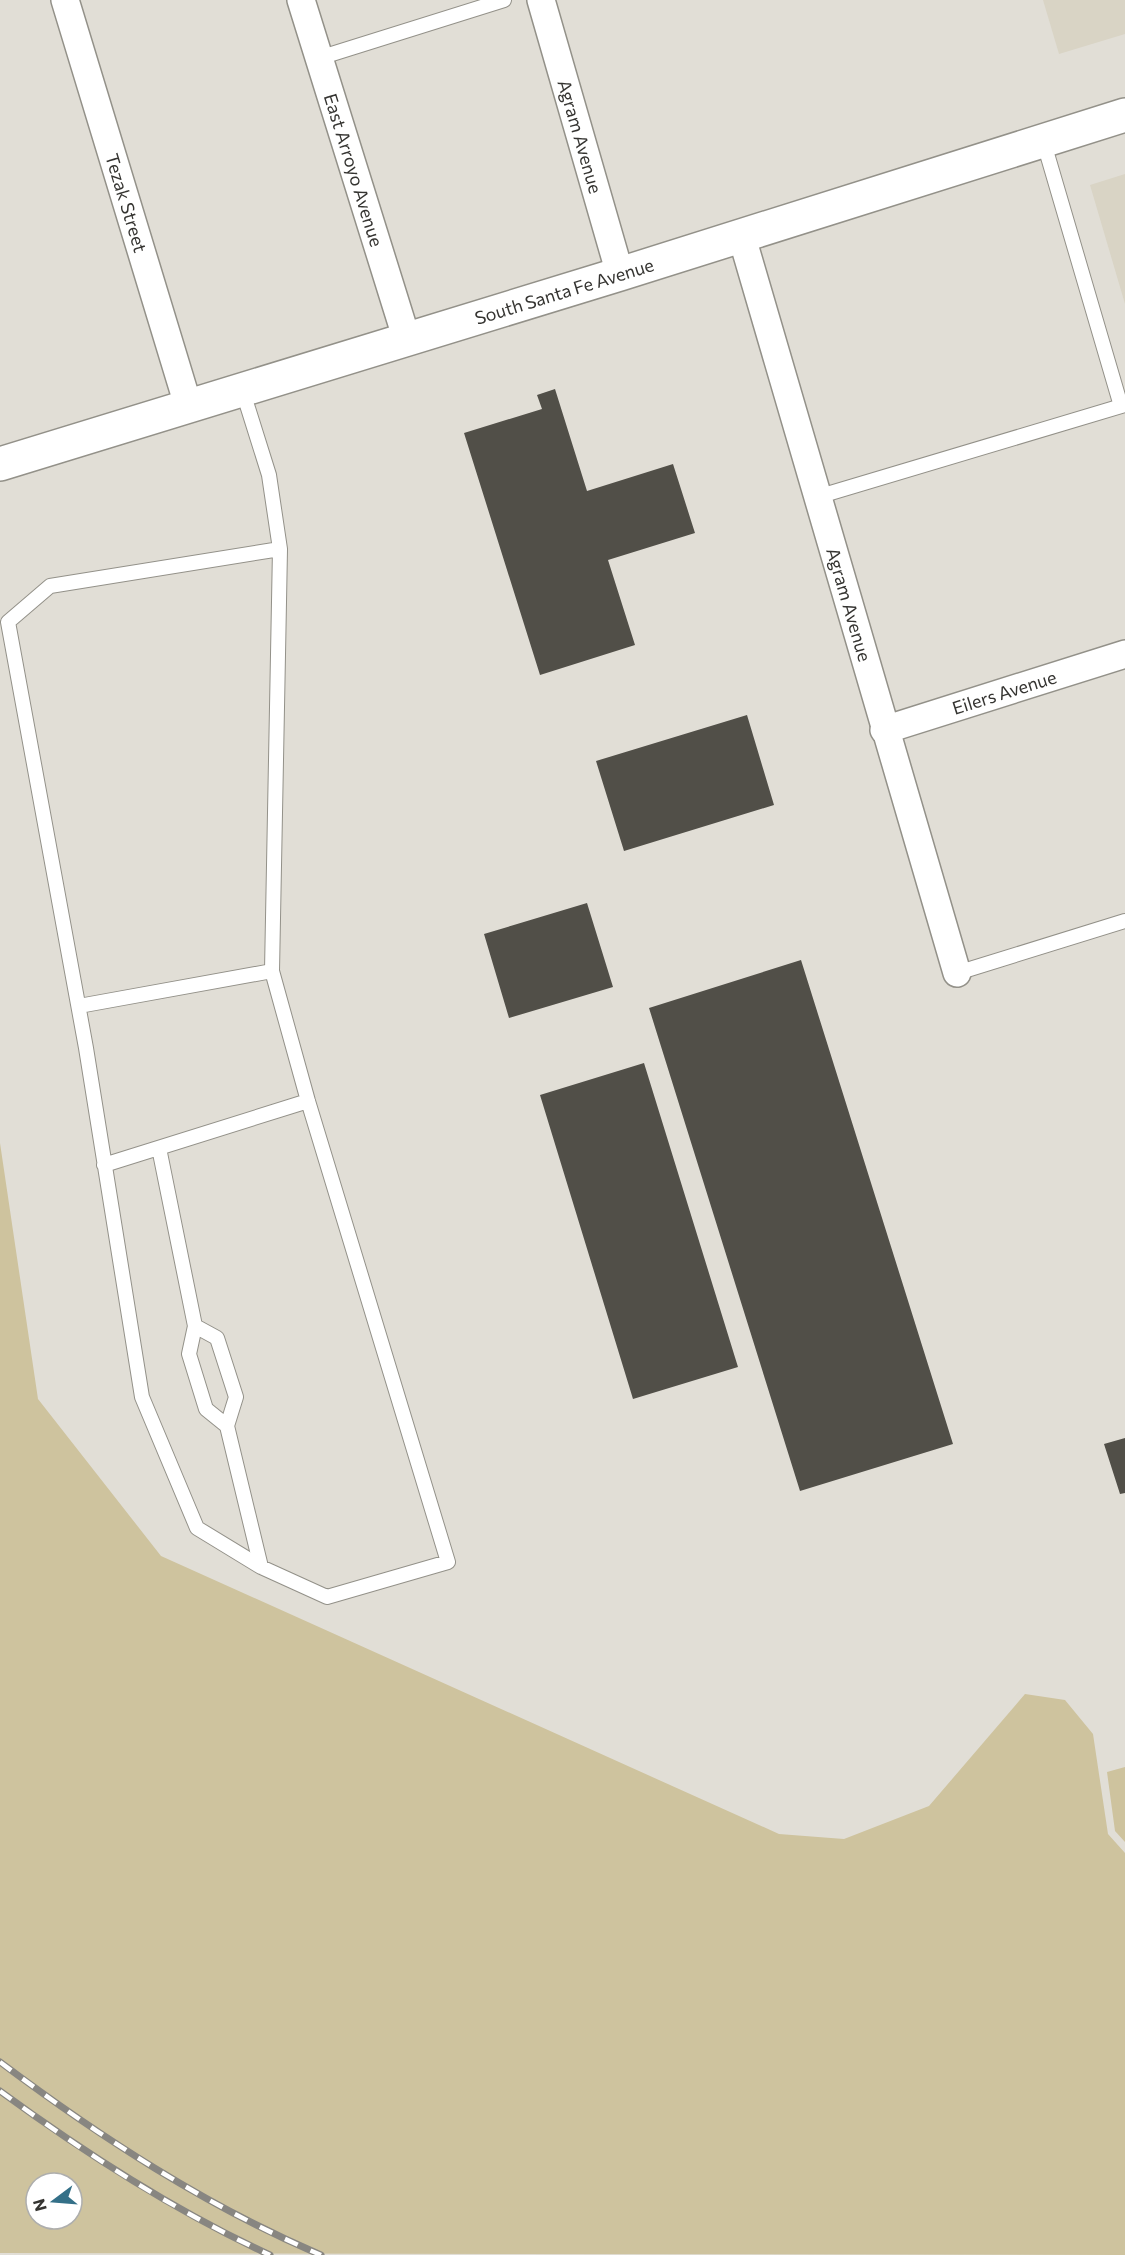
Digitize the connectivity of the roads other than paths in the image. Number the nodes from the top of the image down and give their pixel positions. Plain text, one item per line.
1 (65, 0) edge
2 (302, 0) edge
3 (504, 0) edge
4 (541, 0) edge
5 (319, 58) junction
6 (1125, 115) edge
7 (1042, 140) junction
8 (741, 234) junction
9 (620, 274) junction
10 (407, 340) junction
11 (242, 389) junction
12 (188, 405) junction
13 (1123, 406) edge
14 (0, 464) edge
15 (817, 497) junction
16 (280, 549) junction
17 (1125, 654) edge
18 (885, 730) junction
19 (1125, 921) edge
20 (272, 971) junction
21 (957, 973) joint
22 (79, 1006) junction
23 (308, 1101) junction
24 (159, 1148) junction
25 (104, 1165) junction
26 (195, 1326) junction
27 (227, 1426) junction
28 (261, 1566) junction

1 - 12 street, Tezak Street
2 - 5 street, East Arroyo Avenue
3 - 5 lane
4 - 9 street, Agram Avenue
5 - 10 street, East Arroyo Avenue
6 - 7 street, South Santa Fe Avenue
7 - 8 street, South Santa Fe Avenue
7 - 13 lane
8 - 9 street, South Santa Fe Avenue
8 - 15 street, Agram Avenue
9 - 10 street, South Santa Fe Avenue
10 - 11 street, South Santa Fe Avenue
11 - 12 street, South Santa Fe Avenue
11 - 16 lane
12 - 14 street, South Santa Fe Avenue
13 - 15 lane
15 - 18 street, Agram Avenue
16 - 20 lane
16 - 22 lane
17 - 18 street, Eilers Avenue
18 - 21 street, Agram Avenue
19 - 21 lane
20 - 22 lane
20 - 23 lane
22 - 25 lane
23 - 24 lane
23 - 28 lane
24 - 25 lane
24 - 26 lane
25 - 28 lane
26 - 27 lane
26 - 27 lane
27 - 28 lane

